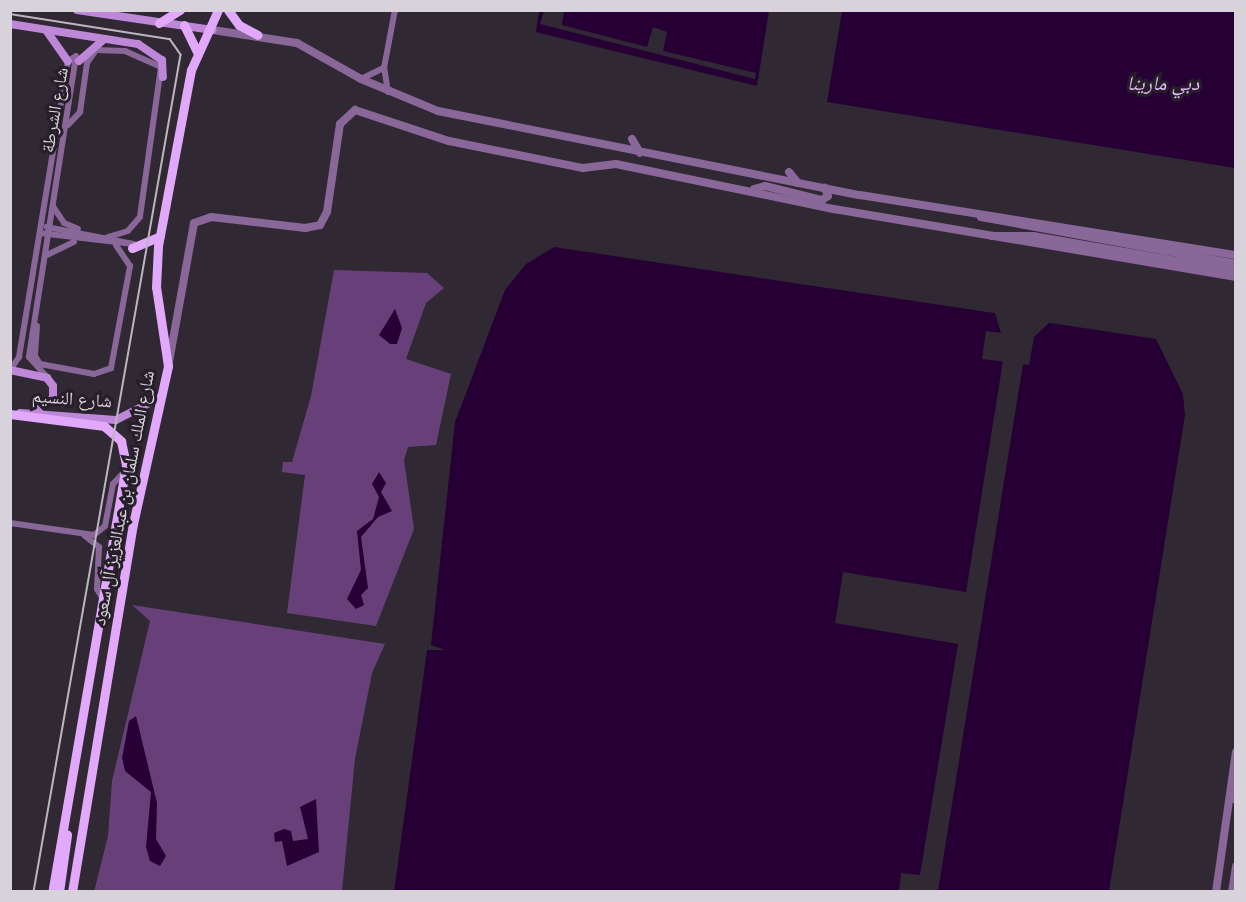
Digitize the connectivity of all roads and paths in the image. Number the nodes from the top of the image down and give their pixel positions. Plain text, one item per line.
1 (77, 10) edge
2 (180, 10) edge
3 (218, 10) edge
4 (228, 10) edge
5 (395, 10) edge
6 (105, 13) edge
7 (159, 23) junction
8 (10, 24) edge
9 (184, 25) junction
10 (45, 30) junction
11 (213, 30) junction
12 (258, 35) junction
13 (104, 39) junction
14 (122, 42) junction
15 (125, 51) junction
16 (198, 54) junction
17 (68, 61) junction
18 (79, 61) junction
19 (384, 68) junction
20 (163, 77) junction
21 (361, 79) junction
22 (388, 92) junction
23 (68, 125) junction
24 (632, 139) dead end
25 (640, 153) junction
26 (789, 172) dead end
27 (798, 183) junction
28 (825, 188) junction
29 (753, 190) junction
30 (54, 208) junction
31 (992, 208) dead end
32 (978, 213) junction
33 (999, 216) junction
34 (1119, 228) dead end
35 (40, 230) junction
36 (50, 231) junction
37 (89, 234) junction
38 (1105, 234) junction
39 (160, 236) junction
40 (108, 237) junction
41 (986, 237) junction
42 (96, 242) junction
43 (116, 245) junction
44 (994, 246) dead end
45 (132, 248) junction
46 (46, 255) junction
47 (1236, 255) edge
48 (1167, 266) junction
49 (1235, 269) edge
50 (1155, 271) dead end
51 (35, 321) junction
52 (168, 366) junction
53 (10, 370) edge
54 (47, 378) junction
55 (161, 396) junction
56 (33, 412) junction
57 (10, 414) edge
58 (125, 468) junction
59 (10, 523) edge
60 (85, 536) junction
61 (103, 599) junction
62 (1236, 752) edge
63 (1236, 787) edge
64 (1236, 800) edge
65 (66, 830) junction
66 (1236, 866) edge
67 (55, 880) junction
68 (47, 891) edge
69 (52, 891) edge
70 (59, 891) edge
71 (72, 891) edge
72 (1216, 891) edge
73 (1232, 891) edge

1 - 6 main road
2 - 7 main road
3 - 11 main road, شارع الملك سلمان بن عبدالعزيز آل سعود
4 - 12 main road
5 - 19 street
6 - 7 main road
7 - 9 main road
8 - 10 main road
9 - 11 main road
9 - 16 main road
10 - 13 main road
10 - 17 main road
11 - 12 street
11 - 16 main road, شارع الملك سلمان بن عبدالعزيز آل سعود
12 - 21 street
13 - 14 main road
13 - 18 main road
14 - 15 main road
14 - 20 main road
15 - 20 street
15 - 23 street
16 - 39 main road, شارع الملك سلمان بن عبدالعزيز آل سعود
17 - 18 street, شارع الشرطة
17 - 35 street, شارع الشرطة
18 - 23 street, شارع الشرطة
19 - 21 street
19 - 22 street
20 - 40 street
21 - 22 street
22 - 25 street
23 - 30 street, شارع الشرطة
24 - 25 street
25 - 27 street
26 - 27 street
27 - 28 street
28 - 29 street
28 - 32 street
29 - 41 street
29 - 52 street
30 - 36 street, شارع الشرطة
30 - 37 street
31 - 33 street
32 - 33 street
32 - 49 street
33 - 38 street
34 - 38 street
35 - 36 street
35 - 53 street, شارع الشرطة
36 - 37 street
36 - 42 street
36 - 46 street, شارع الشرطة
37 - 40 street
38 - 47 street
39 - 45 main road
39 - 52 main road, شارع الملك سلمان بن عبدالعزيز آل سعود
40 - 45 street
41 - 44 street
41 - 48 street
41 - 49 street
42 - 43 street
42 - 46 street
43 - 45 street
43 - 51 street
46 - 51 street, شارع الشرطة
48 - 49 street
48 - 50 street
51 - 54 street, شارع الشرطة
52 - 55 main road, شارع الملك سلمان بن عبدالعزيز آل سعود
53 - 54 main road, شارع النسيم
54 - 56 main road
55 - 56 main road, شارع النسيم
55 - 71 main road, شارع الملك سلمان بن عبدالعزيز آل سعود
56 - 57 main road, شارع النسيم
57 - 58 main road
58 - 60 street
58 - 61 main road, شارع الملك سلمان بن عبدالعزيز آل سعود
59 - 60 street
60 - 61 street
61 - 65 main road, شارع الملك سلمان بن عبدالعزيز آل سعود
62 - 72 street
63 - 64 street
65 - 67 main road, شارع الملك سلمان بن عبدالعزيز آل سعود
65 - 70 main road
66 - 73 street
67 - 68 main road
67 - 69 main road, شارع الملك سلمان بن عبدالعزيز آل سعود

